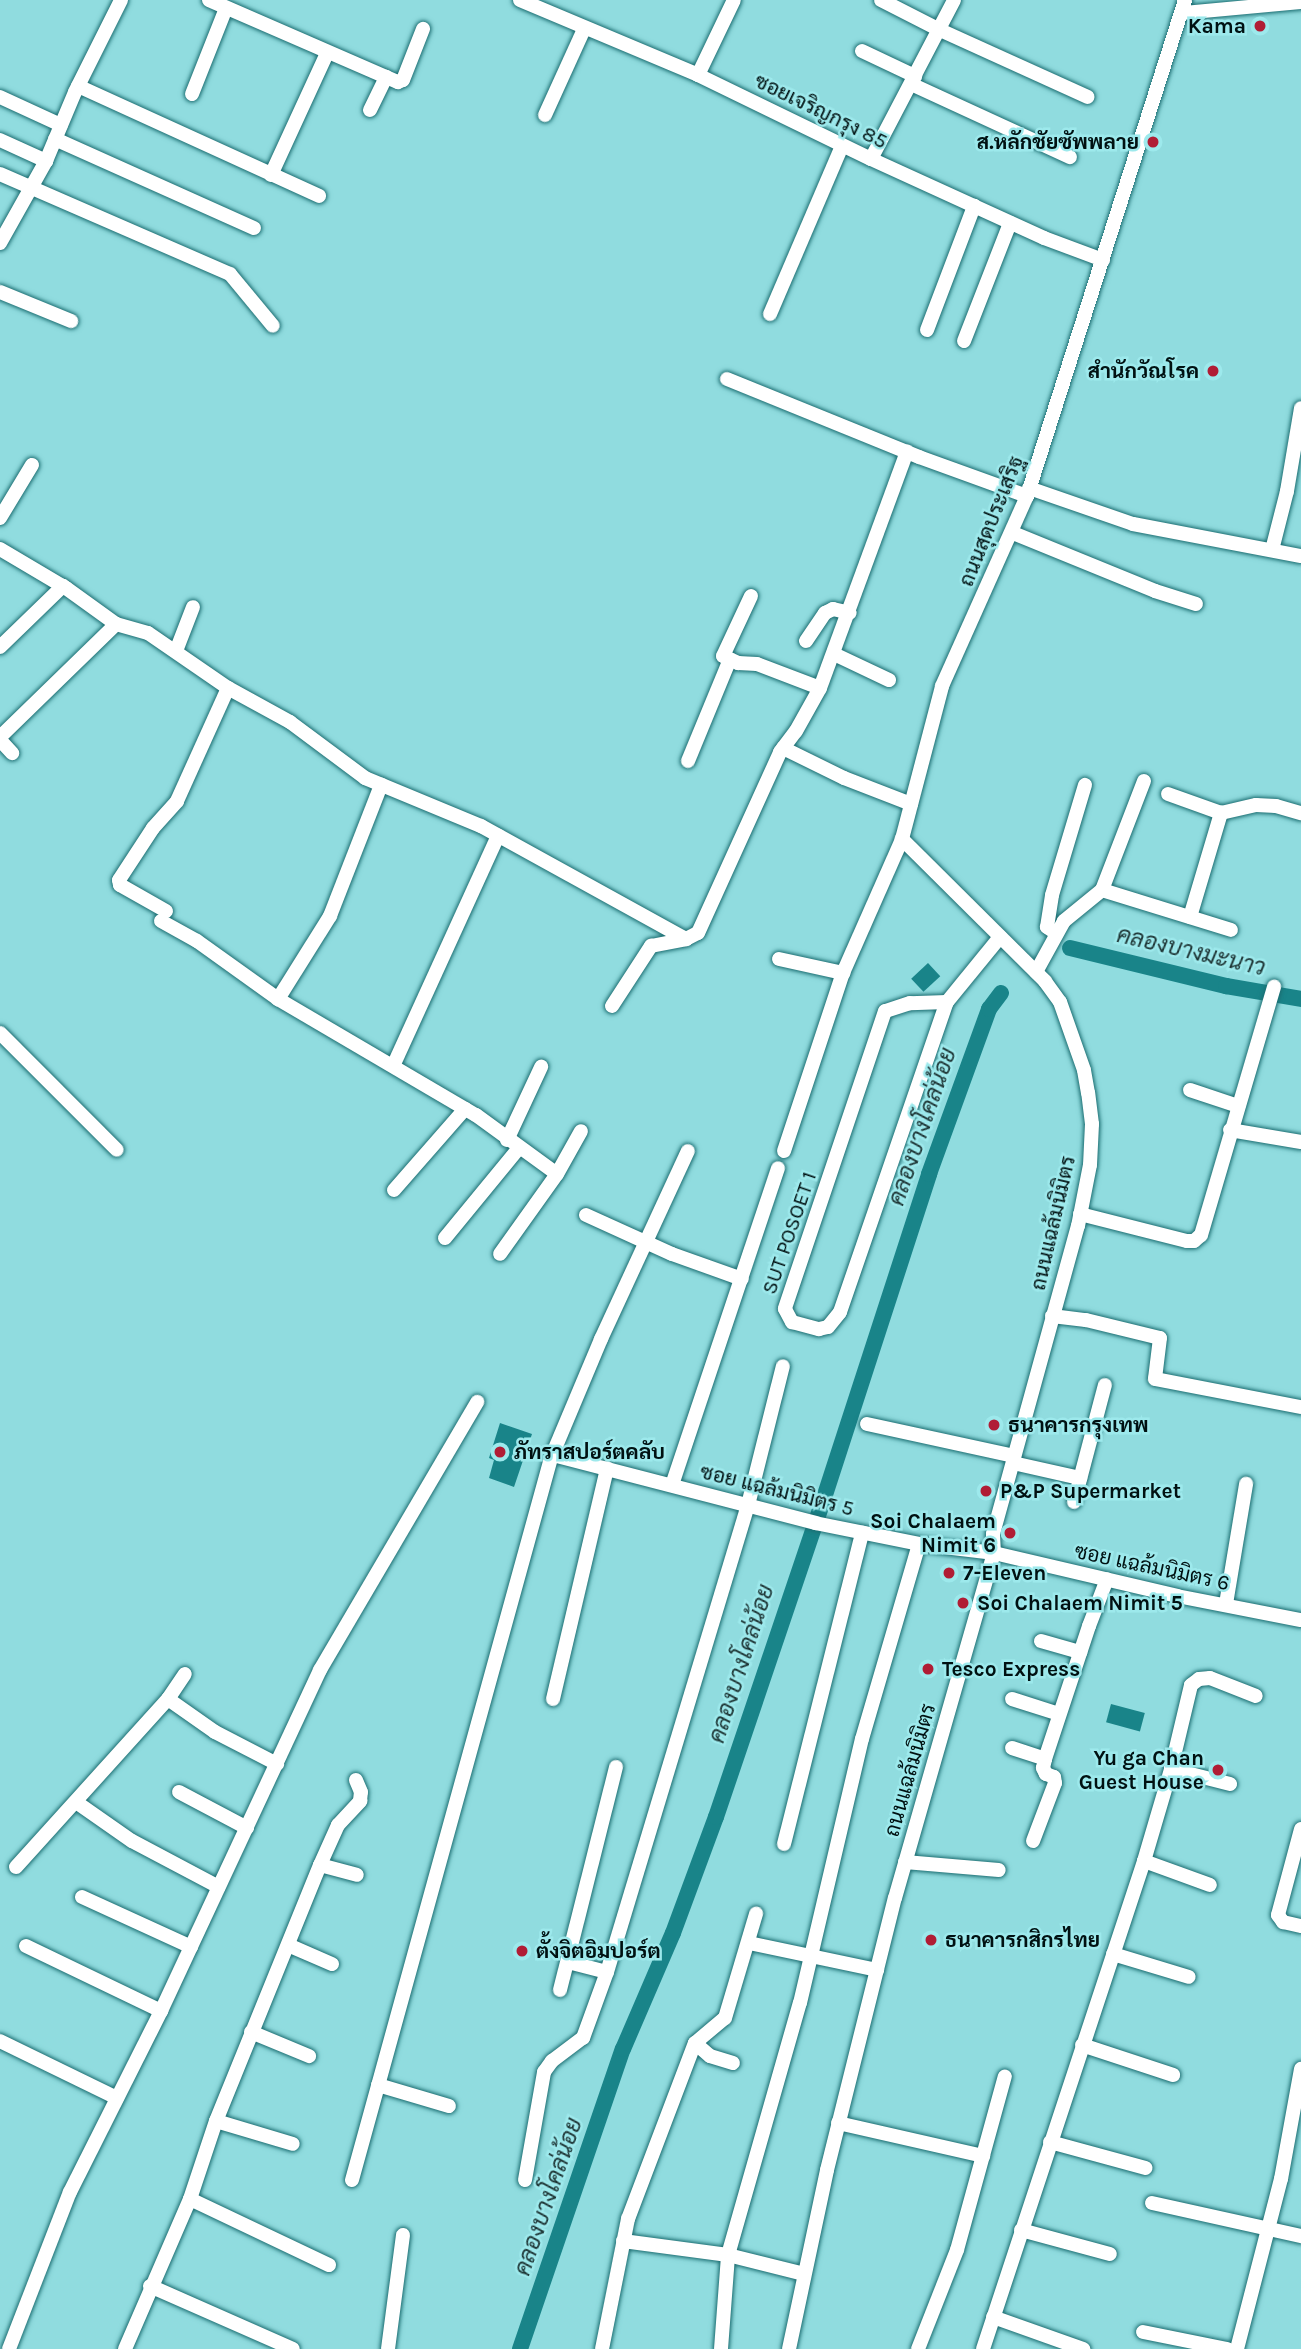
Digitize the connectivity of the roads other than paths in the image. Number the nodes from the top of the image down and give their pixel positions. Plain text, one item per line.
1 (121, 0) edge
2 (209, 0) edge
3 (521, 0) edge
4 (734, 0) edge
5 (881, 0) edge
6 (954, 0) edge
7 (1301, 2) edge
8 (1184, 6) edge
9 (226, 8) junction
10 (423, 29) dead end
11 (584, 29) junction
12 (940, 30) junction
13 (862, 51) dead end
14 (327, 53) junction
15 (698, 75) junction
16 (386, 77) junction
17 (913, 80) junction
18 (78, 86) junction
19 (192, 94) dead end
20 (0, 97) edge
21 (1088, 97) dead end
22 (370, 110) dead end
23 (545, 115) dead end
24 (58, 132) junction
25 (0, 140) edge
26 (842, 146) junction
27 (1070, 158) dead end
28 (871, 159) junction
29 (46, 161) junction
30 (0, 174) edge
31 (271, 175) junction
32 (32, 187) junction
33 (319, 196) dead end
34 (974, 206) junction
35 (1010, 223) junction
36 (254, 228) dead end
37 (2, 237) edge
38 (1103, 260) junction
39 (0, 292) edge
40 (770, 314) dead end
41 (71, 321) dead end
42 (273, 326) dead end
43 (927, 330) dead end
44 (964, 341) dead end
45 (727, 379) dead end
46 (1301, 408) edge
47 (1299, 444) edge
48 (907, 452) junction
49 (32, 465) dead end
50 (1028, 492) junction
51 (1294, 492) edge
52 (0, 518) edge
53 (1013, 533) junction
54 (0, 549) edge
55 (1272, 550) junction
56 (1301, 556) edge
57 (63, 586) junction
58 (751, 596) dead end
59 (1196, 604) dead end
60 (193, 607) dead end
61 (850, 613) junction
62 (116, 624) junction
63 (806, 641) dead end
64 (0, 647) edge
65 (176, 651) junction
66 (835, 654) junction
67 (730, 659) junction
68 (889, 680) dead end
69 (228, 688) junction
70 (820, 688) junction
71 (0, 738) edge
72 (783, 748) junction
73 (12, 753) dead end
74 (688, 761) dead end
75 (1144, 781) dead end
76 (381, 785) junction
77 (1085, 785) dead end
78 (1168, 794) dead end
79 (911, 804) junction
80 (1221, 813) junction
81 (1301, 813) edge
82 (498, 836) junction
83 (902, 839) junction
84 (1101, 890) junction
85 (1190, 917) junction
86 (1231, 930) dead end
87 (1056, 933) junction
88 (1000, 937) junction
89 (686, 939) junction
90 (779, 959) dead end
91 (1036, 972) junction
92 (843, 973) junction
93 (1274, 988) dead end
94 (278, 999) junction
95 (947, 1002) junction
96 (612, 1006) dead end
97 (0, 1033) edge
98 (394, 1064) junction
99 (541, 1067) dead end
100 (1190, 1090) dead end
101 (1238, 1106) junction
102 (465, 1109) junction
103 (1230, 1130) junction
104 (581, 1131) dead end
105 (1301, 1142) edge
106 (513, 1144) junction
107 (117, 1150) dead end
108 (688, 1151) dead end
109 (784, 1151) dead end
110 (778, 1168) dead end
111 (557, 1174) junction
112 (394, 1190) dead end
113 (1080, 1214) junction
114 (586, 1215) dead end
115 (445, 1238) dead end
116 (645, 1242) junction
117 (500, 1254) dead end
118 (742, 1279) junction
119 (1052, 1316) junction
120 (783, 1366) dead end
121 (1105, 1385) dead end
122 (477, 1402) dead end
123 (1301, 1407) edge
124 (867, 1424) dead end
125 (553, 1455) junction
126 (1014, 1460) junction
127 (607, 1468) junction
128 (1080, 1478) junction
129 (1246, 1484) dead end
130 (672, 1485) junction
131 (1074, 1502) dead end
132 (748, 1505) junction
133 (862, 1533) junction
134 (919, 1544) junction
135 (994, 1553) junction
136 (1108, 1580) junction
137 (1226, 1604) junction
138 (1301, 1620) edge
139 (1041, 1641) dead end
140 (1080, 1652) junction
141 (185, 1674) dead end
142 (1256, 1696) dead end
143 (168, 1699) junction
144 (553, 1699) dead end
145 (1013, 1699) dead end
146 (1059, 1714) junction
147 (1012, 1748) dead end
148 (1045, 1759) junction
149 (277, 1764) junction
150 (616, 1767) dead end
151 (1171, 1769) junction
152 (356, 1780) dead end
153 (1230, 1784) dead end
154 (179, 1792) dead end
155 (76, 1802) junction
156 (247, 1828) junction
157 (1301, 1829) edge
158 (1033, 1841) dead end
159 (784, 1844) dead end
160 (1144, 1861) junction
161 (905, 1862) junction
162 (320, 1865) junction
163 (16, 1867) dead end
164 (999, 1870) dead end
165 (357, 1875) dead end
166 (1210, 1885) dead end
167 (219, 1887) junction
168 (82, 1897) dead end
169 (756, 1914) dead end
170 (1301, 1926) edge
171 (748, 1942) junction
172 (288, 1945) junction
173 (26, 1946) dead end
174 (191, 1947) junction
175 (1113, 1954) junction
176 (812, 1955) junction
177 (568, 1962) junction
178 (332, 1964) dead end
179 (877, 1970) junction
180 (607, 1972) junction
181 (1189, 1976) dead end
182 (560, 1990) dead end
183 (161, 2011) junction
184 (251, 2032) junction
185 (0, 2041) edge
186 (695, 2043) junction
187 (1082, 2045) junction
188 (309, 2056) dead end
189 (733, 2063) dead end
190 (1301, 2069) edge
191 (1173, 2075) dead end
192 (1005, 2076) dead end
193 (378, 2085) junction
194 (117, 2098) junction
195 (449, 2106) dead end
196 (216, 2121) junction
197 (838, 2123) junction
198 (1050, 2141) junction
199 (293, 2144) dead end
200 (983, 2156) junction
201 (1146, 2168) dead end
202 (525, 2179) dead end
203 (352, 2180) dead end
204 (190, 2199) junction
205 (1152, 2203) dead end
206 (1267, 2229) junction
207 (1021, 2230) junction
208 (403, 2235) dead end
209 (1301, 2236) edge
210 (623, 2241) junction
211 (728, 2255) junction
212 (1110, 2255) dead end
213 (329, 2265) dead end
214 (804, 2274) junction
215 (150, 2286) junction
216 (993, 2317) junction
217 (1143, 2332) dead end
218 (9, 2349) edge
219 (125, 2349) edge
220 (293, 2349) edge
221 (388, 2349) edge
222 (602, 2349) edge
223 (721, 2349) edge
224 (789, 2349) edge
225 (918, 2349) edge
226 (982, 2349) edge
227 (1083, 2349) edge
228 (1227, 2349) edge
229 (1237, 2349) edge

1 - 18 street
2 - 9 street
3 - 11 street, ซอยเจริญกรุง 85
4 - 15 street
5 - 12 street
6 - 12 street
7 - 8 street
8 - 38 street, ถนนสุดประเสริฐ
9 - 14 street
9 - 19 street
10 - 16 street
11 - 15 street, ซอยเจริญกรุง 85
11 - 23 street
12 - 17 street
12 - 21 street
13 - 17 street
14 - 16 street
14 - 31 street
15 - 26 street, ซอยเจริญกรุง 85
16 - 22 street
17 - 27 street
17 - 28 street
18 - 24 street
18 - 31 street
20 - 24 street
24 - 29 street
24 - 36 street
25 - 29 street
26 - 28 street, ซอยเจริญกรุง 85
26 - 40 street
28 - 34 street, ซอยเจริญกรุง 85
29 - 32 street
30 - 32 street
31 - 33 street
32 - 37 street
32 - 42 street
34 - 35 street, ซอยเจริญกรุง 85
34 - 43 street
35 - 38 street, ซอยเจริญกรุง 85
35 - 44 street
38 - 50 street, ถนนสุดประเสริฐ
39 - 41 street
45 - 48 street
46 - 47 street
47 - 51 street
48 - 50 street
48 - 61 street
49 - 52 street
50 - 53 street, ถนนสุดประเสริฐ
50 - 55 street
51 - 55 street
53 - 59 street
53 - 79 street, ถนนสุดประเสริฐ
54 - 57 street
55 - 56 street
57 - 62 street
57 - 64 street
58 - 67 street
60 - 65 street
61 - 63 street
61 - 66 street
62 - 65 street
62 - 71 street
65 - 69 street
66 - 68 street
66 - 70 street
67 - 70 street
67 - 74 street
69 - 76 street
69 - 94 street
70 - 72 street
71 - 73 street
72 - 79 street
72 - 89 street
75 - 84 street
76 - 82 street
76 - 94 street
77 - 87 street
78 - 80 street
79 - 83 street, ถนนสุดประเสริฐ
80 - 81 street
80 - 85 street
82 - 89 street
82 - 98 street
83 - 88 street
83 - 92 street, ถนนสุดประเสริฐ
84 - 85 street
84 - 87 street
85 - 86 street
87 - 91 street
88 - 91 street
88 - 95 street, SUT POSOET 1
89 - 96 street
90 - 92 street
91 - 113 street, ถนนแฉล้มนิมิตร
92 - 109 street, ถนนสุดประเสริฐ
93 - 101 street
94 - 98 street
95 - 95 street, SUT POSOET 1
97 - 107 street
98 - 102 street
99 - 106 street
100 - 101 street
101 - 103 street
102 - 106 street
102 - 112 street
103 - 105 street
103 - 113 street
104 - 111 street
106 - 111 street
106 - 115 street
108 - 116 street
110 - 118 street
111 - 117 street
113 - 119 street, ถนนแฉล้มนิมิตร
114 - 116 street
116 - 118 street
116 - 125 street
118 - 130 street
119 - 123 street
119 - 126 street, ถนนแฉล้มนิมิตร
120 - 132 street
121 - 128 street
122 - 149 street
124 - 126 street
125 - 127 street, ซอย แฉล้มนิมิตร 5
125 - 193 street
126 - 128 street
126 - 135 street, ถนนแฉล้มนิมิตร
127 - 130 street, ซอย แฉล้มนิมิตร 5
127 - 144 street
128 - 131 street
129 - 137 street
130 - 132 street, ซอย แฉล้มนิมิตร 5
132 - 133 street, ซอย แฉล้มนิมิตร 5
132 - 180 street
133 - 134 street, ซอย แฉล้มนิมิตร 5
133 - 159 street
134 - 135 street, ซอย แฉล้มนิมิตร 5
134 - 176 street
135 - 136 street, ซอย แฉล้มนิมิตร 6
135 - 161 street, ถนนแฉล้มนิมิตร
136 - 137 street, ซอย แฉล้มนิมิตร 6
136 - 140 street
137 - 138 street, ซอย แฉล้มนิมิตร 6
139 - 140 street
140 - 146 street
141 - 143 street
142 - 151 street
143 - 149 street
143 - 155 street
145 - 146 street
146 - 148 street
147 - 148 street
148 - 158 street
149 - 156 street
150 - 177 street
151 - 153 street
151 - 160 street
152 - 162 street
154 - 156 street
155 - 163 street
155 - 167 street
156 - 167 street
157 - 170 street
160 - 166 street
160 - 175 street
161 - 164 street
161 - 179 street, ถนนแฉล้มนิมิตร
162 - 165 street
162 - 172 street
167 - 174 street
168 - 174 street
169 - 171 street
171 - 176 street
171 - 186 street
172 - 178 street
172 - 184 street
173 - 183 street
174 - 183 street
175 - 181 street
175 - 187 street
176 - 179 street
176 - 211 street
177 - 180 street
177 - 182 street
179 - 197 street, ถนนแฉล้มนิมิตร
180 - 202 street
183 - 194 street
184 - 188 street
184 - 196 street
185 - 194 street
186 - 189 street
186 - 210 street
187 - 191 street
187 - 198 street
190 - 206 street
192 - 200 street
193 - 195 street
193 - 203 street
194 - 218 street
196 - 199 street
196 - 204 street
197 - 200 street
197 - 214 street, ถนนแฉล้มนิมิตร
198 - 201 street
198 - 207 street
200 - 225 street
204 - 213 street
204 - 215 street
205 - 206 street
206 - 209 street
206 - 229 street
207 - 212 street
207 - 216 street
208 - 221 street
210 - 211 street
210 - 222 street
211 - 214 street
211 - 223 street
214 - 224 street, ถนนแฉล้มนิมิตร
215 - 219 street
215 - 220 street
216 - 226 street
216 - 227 street
217 - 228 street

